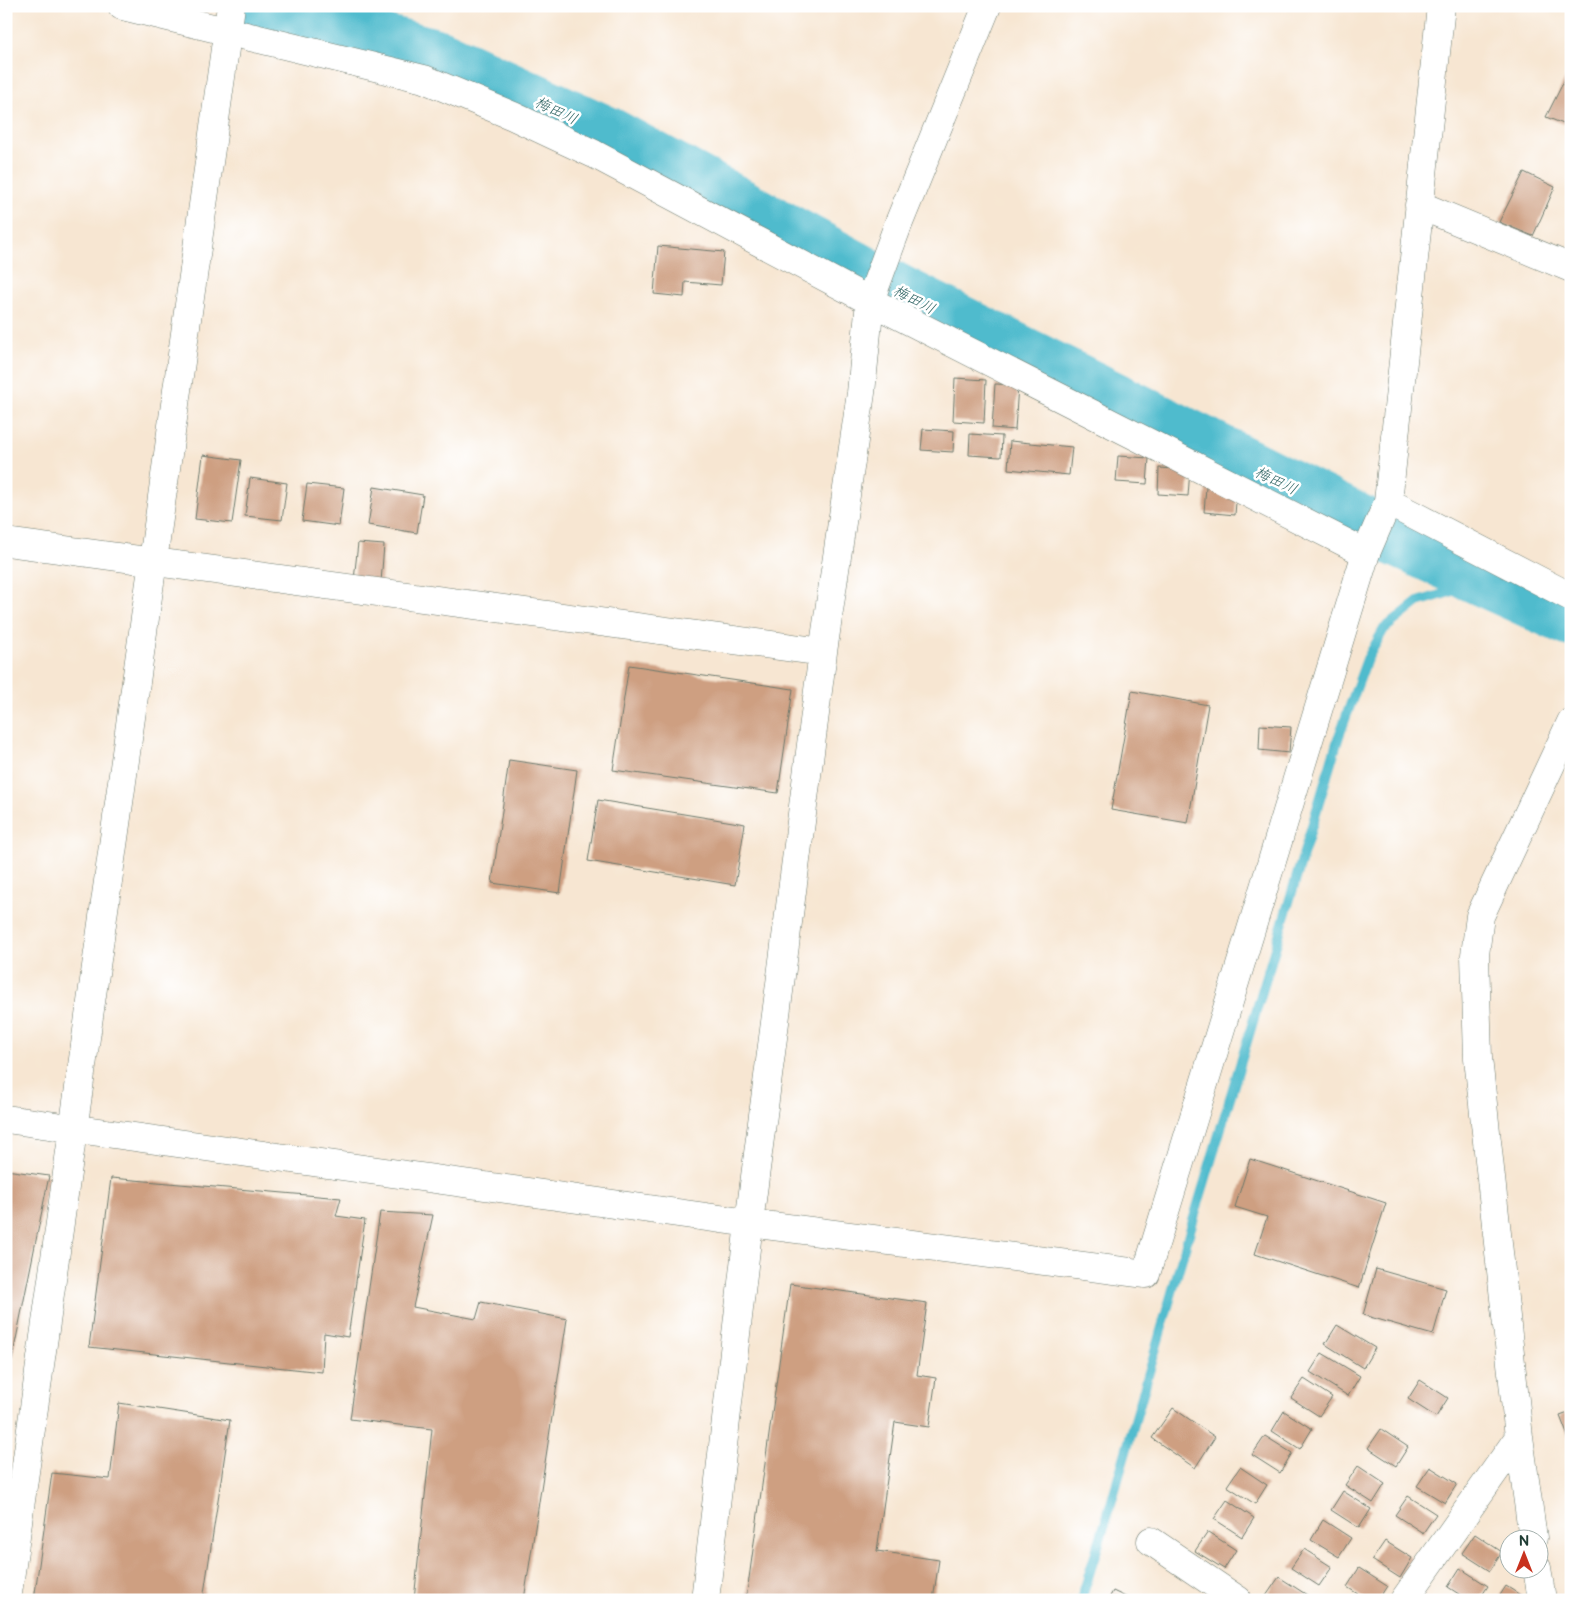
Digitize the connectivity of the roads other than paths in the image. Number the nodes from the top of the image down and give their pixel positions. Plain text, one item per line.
1 (122, 6) edge
2 (987, 6) edge
3 (1441, 6) edge
4 (229, 19) edge
5 (1419, 205) junction
6 (1571, 268) edge
7 (870, 301) junction
8 (1388, 502) junction
9 (6, 542) edge
10 (1366, 553) junction
11 (152, 561) junction
12 (1571, 596) edge
13 (823, 652) junction
14 (1571, 722) edge
15 (6, 1119) edge
16 (75, 1128) junction
17 (749, 1224) junction
18 (1519, 1437) junction
19 (1532, 1528) edge
20 (1151, 1541) dead end
21 (1539, 1578) edge
22 (7, 1600) edge
23 (705, 1600) edge
24 (1238, 1600) edge
25 (1404, 1600) edge
26 (1542, 1600) edge

1 - 4 street
2 - 7 street
3 - 5 street
4 - 7 street
4 - 11 street
5 - 6 street
5 - 8 street
7 - 10 street
7 - 13 street
8 - 10 street
8 - 12 street
9 - 11 street
10 - 17 street
11 - 13 street
11 - 16 street
13 - 17 street
14 - 18 street
15 - 16 street
16 - 17 street
16 - 22 street
17 - 23 street
18 - 19 street
18 - 25 street
20 - 24 street
21 - 26 street

